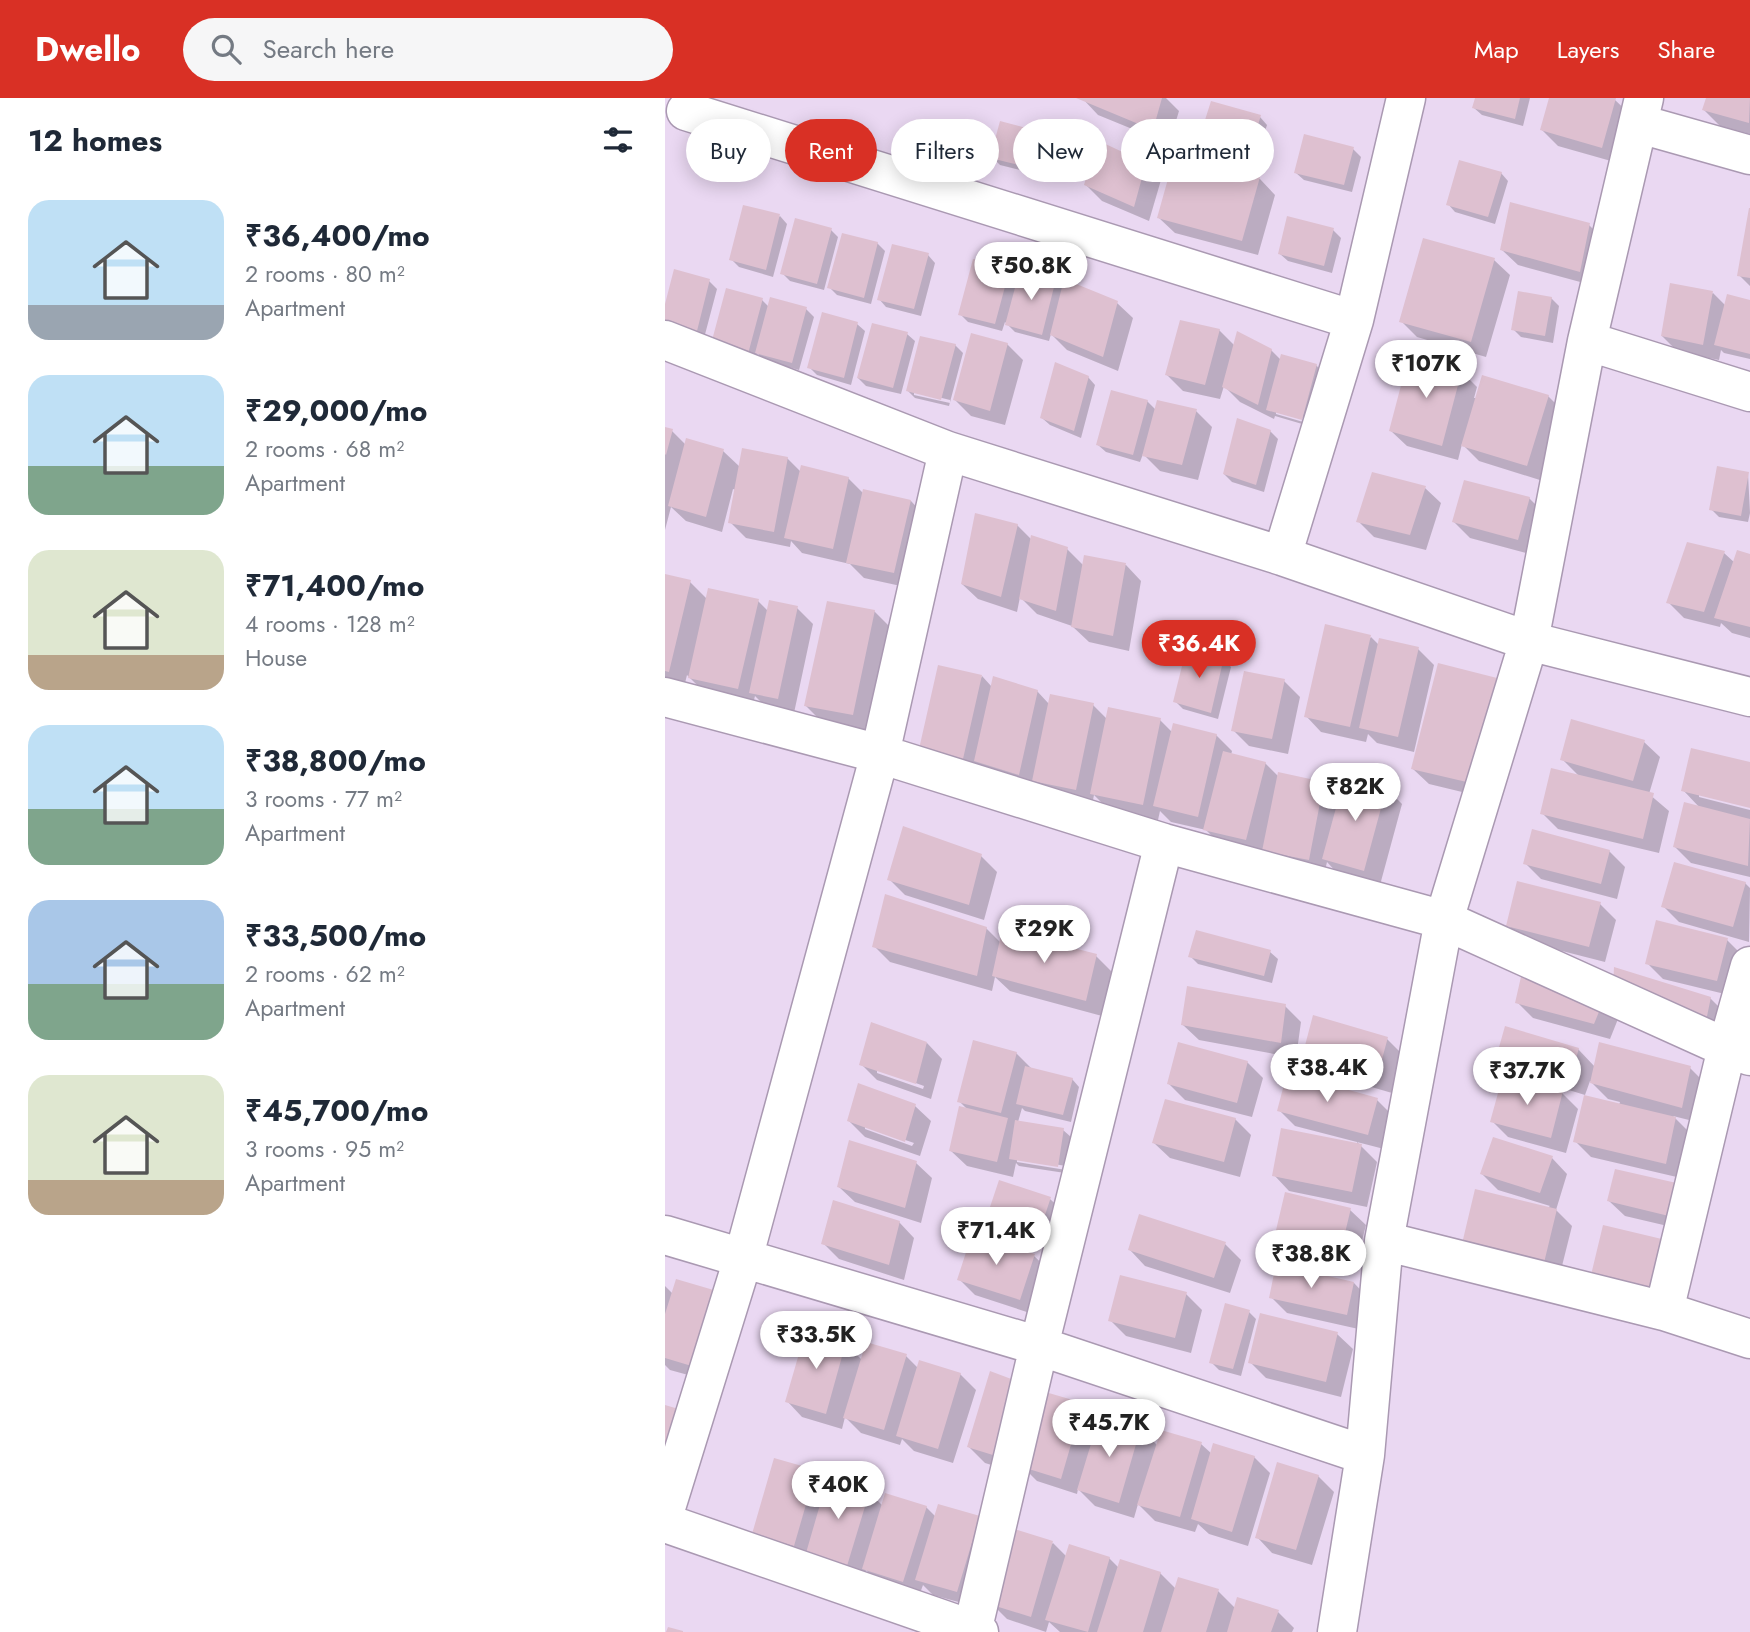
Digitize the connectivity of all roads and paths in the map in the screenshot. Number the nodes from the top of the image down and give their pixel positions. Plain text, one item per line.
1 (1403, 99) edge
2 (1642, 111) edge
3 (680, 114) edge
4 (1750, 155) edge
5 (1354, 320) junction
6 (665, 340) edge
7 (1587, 341) junction
8 (1750, 392) edge
9 (948, 452) junction
10 (1282, 556) junction
11 (1529, 641) junction
12 (665, 696) edge
13 (1750, 697) edge
14 (880, 754) junction
15 (1164, 843) junction
16 (1444, 920) junction
17 (1750, 966) edge
18 (1738, 1052) edge
19 (665, 1235) edge
20 (1384, 1241) junction
21 (743, 1259) junction
22 (1664, 1311) junction
23 (1750, 1339) edge
24 (1039, 1346) junction
25 (1365, 1455) junction
26 (665, 1511) edge
27 (665, 1523) edge
28 (975, 1631) edge
29 (1337, 1632) edge

1 - 5 street
2 - 4 street
2 - 7 street
3 - 5 street
5 - 10 street
6 - 9 street
7 - 8 street
7 - 11 street
9 - 10 street
9 - 14 street
10 - 11 street
11 - 13 street
11 - 16 street
12 - 14 street
14 - 15 street
14 - 21 street
15 - 16 street
15 - 24 street
16 - 18 street
16 - 20 street
17 - 18 street
18 - 22 street
19 - 21 street
20 - 22 street
20 - 25 street
21 - 24 street
21 - 26 street
22 - 23 street
24 - 25 street
24 - 28 street
25 - 29 street
27 - 28 street

